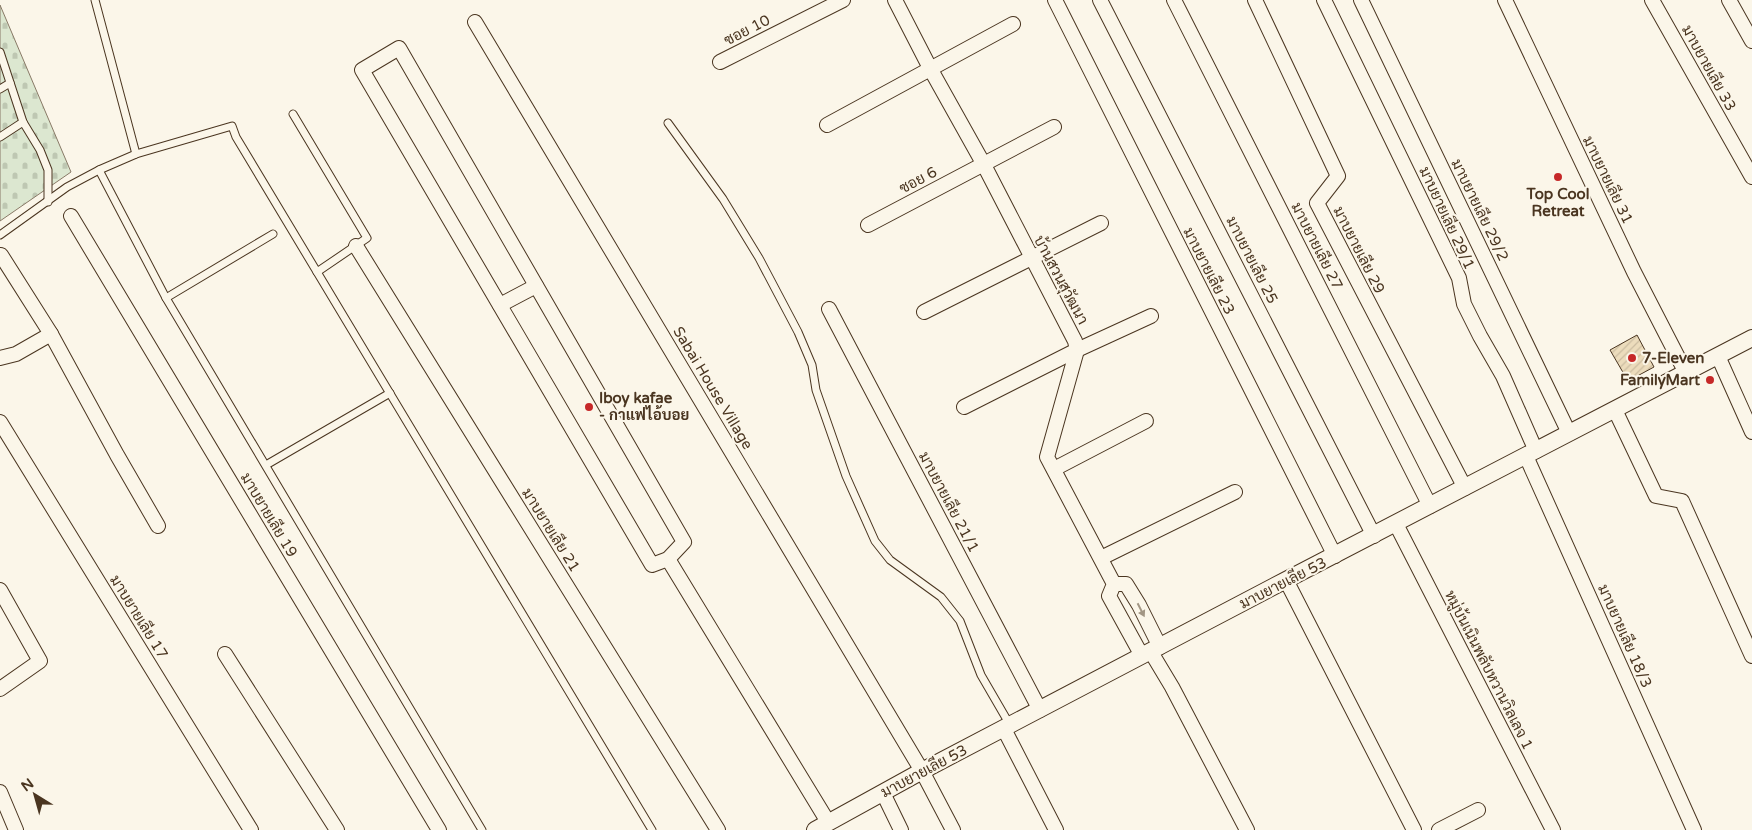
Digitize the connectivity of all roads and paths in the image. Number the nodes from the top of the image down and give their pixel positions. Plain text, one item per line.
1 (95, 0) edge
2 (843, 0) edge
3 (895, 0) edge
4 (1055, 0) edge
5 (1100, 0) edge
6 (1174, 0) edge
7 (1255, 0) edge
8 (1324, 0) edge
9 (1361, 0) edge
10 (1504, 0) edge
11 (1652, 0) edge
12 (1729, 0) edge
13 (476, 22) dead end
14 (1013, 24) dead end
15 (1752, 41) edge
16 (0, 52) edge
17 (720, 62) dead end
18 (931, 70) junction
19 (10, 83) junction
20 (0, 89) edge
21 (293, 114) dead end
22 (22, 122) junction
23 (668, 123) dead end
24 (827, 125) dead end
25 (1054, 128) dead end
26 (0, 137) edge
27 (136, 154) junction
28 (984, 163) junction
29 (99, 170) junction
30 (1752, 177) edge
31 (48, 202) junction
32 (71, 216) dead end
33 (1101, 223) dead end
34 (868, 225) dead end
35 (273, 234) dead end
36 (0, 235) edge
37 (356, 246) junction
38 (1, 255) edge
39 (1031, 258) junction
40 (317, 272) junction
41 (536, 286) junction
42 (166, 298) junction
43 (500, 305) junction
44 (829, 308) dead end
45 (924, 312) dead end
46 (1151, 316) dead end
47 (51, 334) junction
48 (1752, 338) edge
49 (1077, 350) junction
50 (1718, 356) junction
51 (0, 358) edge
52 (1686, 373) junction
53 (390, 393) junction
54 (964, 407) dead end
55 (1615, 410) junction
56 (1146, 421) dead end
57 (0, 422) edge
58 (1752, 432) edge
59 (1569, 434) junction
60 (1531, 454) junction
61 (266, 465) junction
62 (1054, 469) junction
63 (1465, 488) junction
64 (1235, 492) dead end
65 (1430, 506) junction
66 (1396, 524) junction
67 (158, 526) dead end
68 (1374, 536) junction
69 (1334, 556) junction
70 (668, 558) junction
71 (1101, 558) junction
72 (1286, 580) junction
73 (1114, 584) junction
74 (0, 590) edge
75 (1151, 652) junction
76 (225, 654) dead end
77 (1752, 656) edge
78 (0, 689) edge
79 (1040, 710) junction
80 (1007, 727) junction
81 (922, 771) junction
82 (0, 792) edge
83 (883, 793) junction
84 (1478, 810) dead end
85 (822, 826) edge
86 (16, 830) edge
87 (251, 830) edge
88 (337, 830) edge
89 (439, 830) edge
90 (482, 830) edge
91 (652, 830) edge
92 (718, 830) edge
93 (901, 830) edge
94 (953, 830) edge
95 (1056, 830) edge
96 (1247, 830) edge
97 (1414, 830) edge
98 (1439, 830) edge
99 (1553, 830) edge
100 (1694, 830) edge

1 - 27 lane
2 - 17 street, ซอย 10
3 - 18 street, บ้านสวนสุวัฒนา
4 - 69 street, มาบยายเลีย 23
5 - 68 street, มาบยายเลีย 25
6 - 65 street, มาบยายเลีย 27
7 - 63 street, มาบยายเลีย 29
8 - 60 street, มาบยายเลีย 29/1
9 - 59 street, มาบยายเลีย 29/2
10 - 52 street, มาบยายเลีย 31
11 - 30 street, มาบยายเลีย 33
12 - 15 street
13 - 81 street, Sabai House Village
14 - 18 street
16 - 19 lane
18 - 24 street
18 - 28 street, บ้านสวนสุวัฒนา
19 - 20 lane
19 - 22 lane
21 - 37 lane
22 - 26 lane
22 - 31 lane
23 - 80 lane
25 - 28 street, ซอย 6
27 - 29 lane
27 - 40 lane
28 - 34 street, ซอย 6
28 - 39 street, บ้านสวนสุวัฒนา
29 - 31 lane
29 - 42 lane
31 - 36 lane
32 - 89 street, มาบยายเลีย 19
33 - 39 street
35 - 42 lane
37 - 40 lane
37 - 92 street, มาบยายเลีย 21
38 - 47 street
39 - 45 street
39 - 49 street, บ้านสวนสุวัฒนา
40 - 53 lane
41 - 43 street
41 - 43 street
41 - 70 street
42 - 61 lane
43 - 70 street
44 - 79 street, มาบยายเลีย 21/1
46 - 49 street
47 - 51 street
47 - 67 street
48 - 50 street, มาบยายเลีย 53
49 - 54 street
49 - 62 street
50 - 52 street, มาบยายเลีย 53
50 - 58 street
52 - 55 street, มาบยายเลีย 53
53 - 61 lane
53 - 91 lane
55 - 59 street, มาบยายเลีย 53
55 - 77 street
56 - 62 street
57 - 87 street, มาบยายเลีย 17
59 - 60 street, มาบยายเลีย 53
60 - 63 street, มาบยายเลีย 53
60 - 100 street, มาบยายเลีย 18/3
61 - 90 lane
62 - 71 street
63 - 65 street, มาบยายเลีย 53
64 - 71 street
65 - 66 street, มาบยายเลีย 53
66 - 68 street, มาบยายเลีย 53
66 - 99 street, หมู่บ้นเนินพลับหวานวิลเลจ 1
68 - 69 street, มาบยายเลีย 53
69 - 72 street, มาบยายเลีย 53
70 - 85 street
71 - 73 street
72 - 75 street, มาบยายเลีย 53
72 - 97 street
73 - 75 street
73 -> 75 street
74 - 78 street
75 - 79 street, มาบยายเลีย 53
75 - 96 street
76 - 88 street
79 - 80 street, มาบยายเลีย 53
80 - 81 street, มาบยายเลีย 53
80 - 95 street
81 - 83 street, มาบยายเลีย 53
81 - 94 street, Sabai House Village
82 - 86 street
83 - 85 street, มาบยายเลีย 53
83 - 93 street
84 - 98 street

